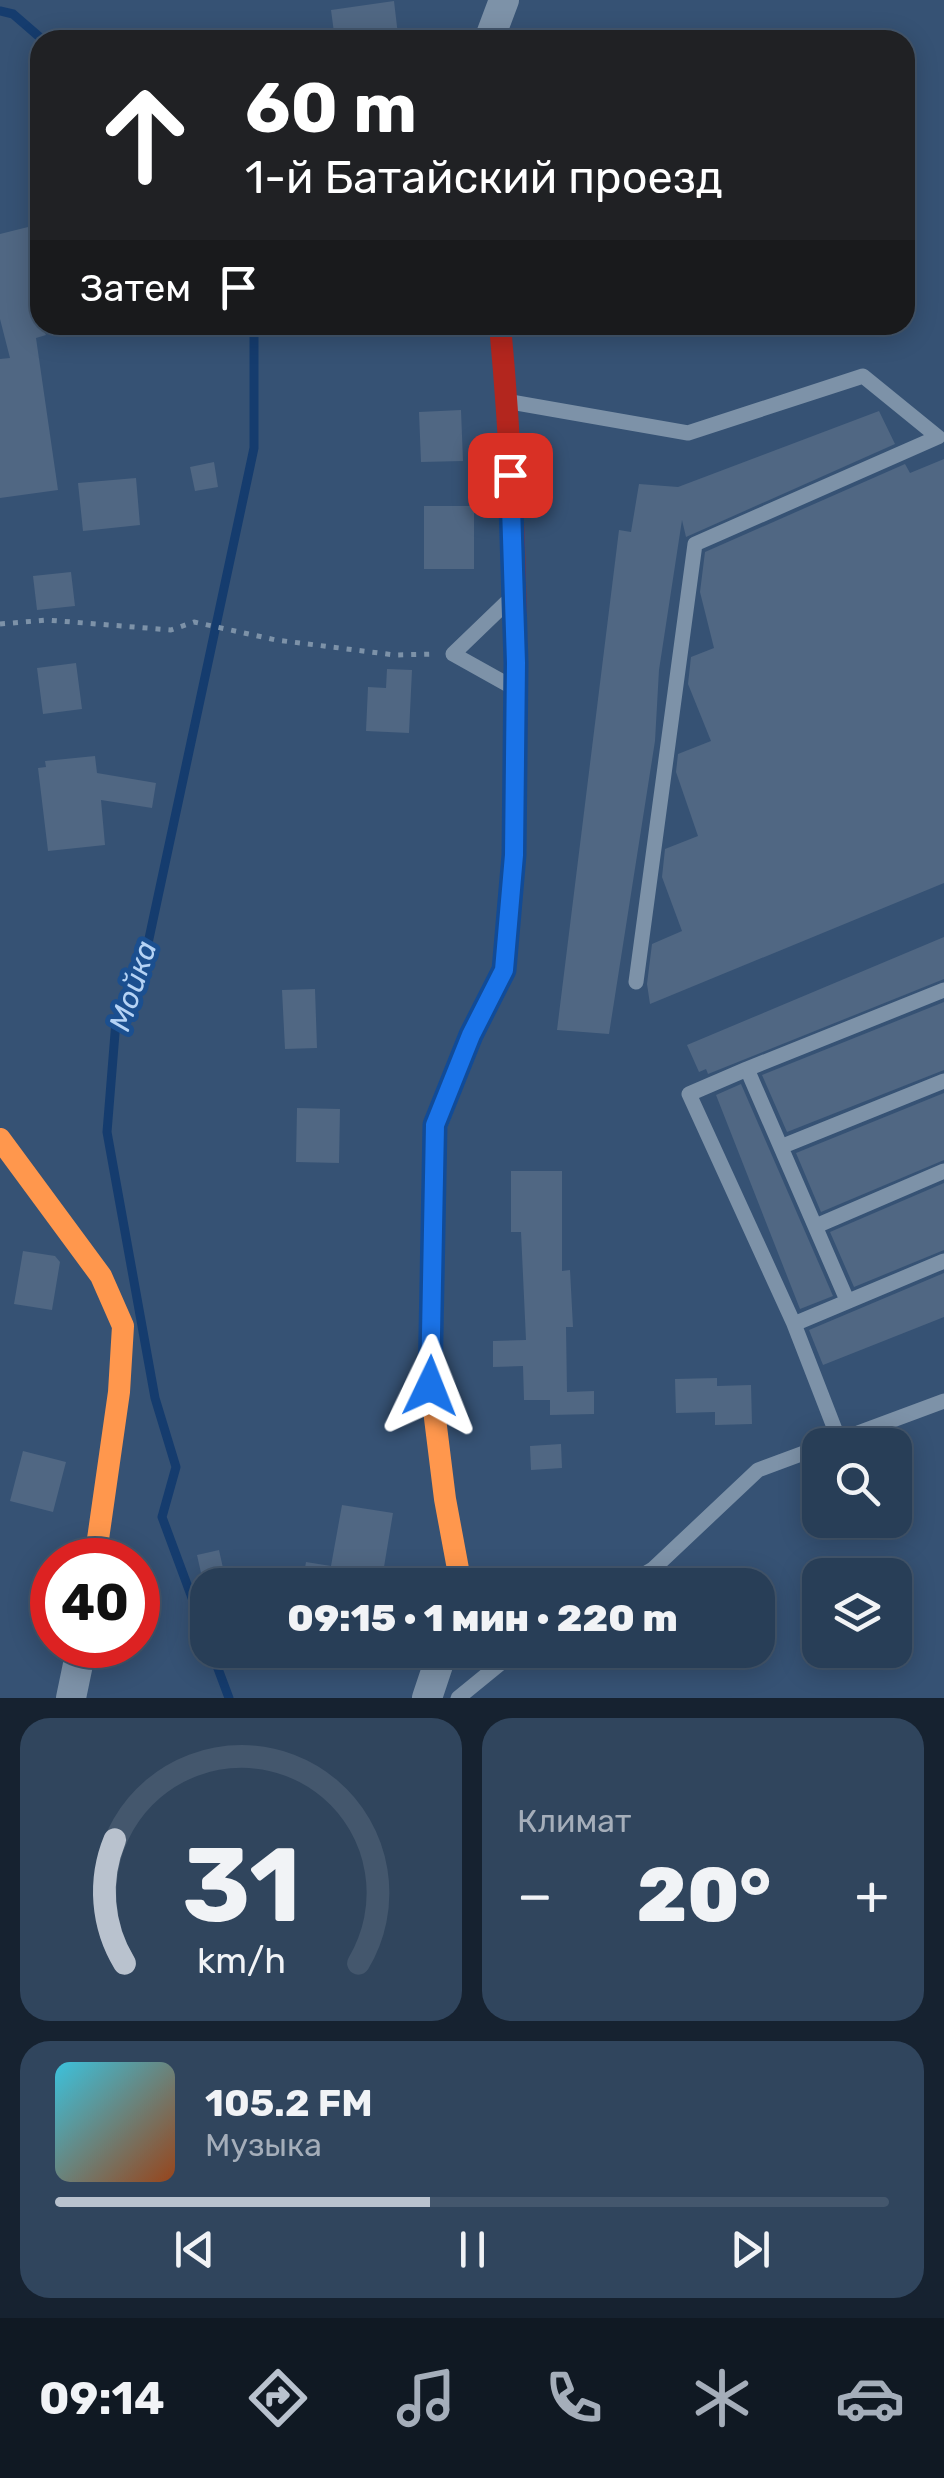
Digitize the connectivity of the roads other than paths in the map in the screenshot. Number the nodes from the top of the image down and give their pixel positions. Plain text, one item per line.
1 (504, 0) edge
2 (493, 30) edge
3 (501, 335) edge
4 (507, 401) junction
5 (514, 595) junction
6 (516, 688) junction
7 (636, 982) dead end
8 (944, 990) edge
9 (747, 1069) junction
10 (944, 1081) edge
11 (0, 1139) edge
12 (783, 1146) junction
13 (944, 1171) edge
14 (816, 1226) junction
15 (944, 1261) edge
16 (848, 1300) junction
17 (794, 1324) junction
18 (944, 1401) edge
19 (823, 1428) edge
20 (871, 1428) edge
21 (802, 1454) edge
22 (98, 1538) edge
23 (458, 1568) edge
24 (655, 1568) edge
25 (77, 1668) edge
26 (436, 1668) edge
27 (495, 1668) edge
28 (71, 1698) edge
29 (427, 1698) edge
30 (458, 1698) edge

1 - 2 street
3 - 4 street
4 - 5 street
4 - 7 lane
5 - 6 street
5 - 6 lane
6 - 23 street
8 - 9 lane
9 - 12 lane
9 - 17 lane
10 - 12 lane
11 - 22 street
12 - 14 lane
13 - 14 lane
14 - 16 lane
15 - 16 lane
16 - 17 lane
17 - 19 lane
18 - 20 lane
21 - 24 lane
25 - 28 street
26 - 29 street
27 - 30 lane

